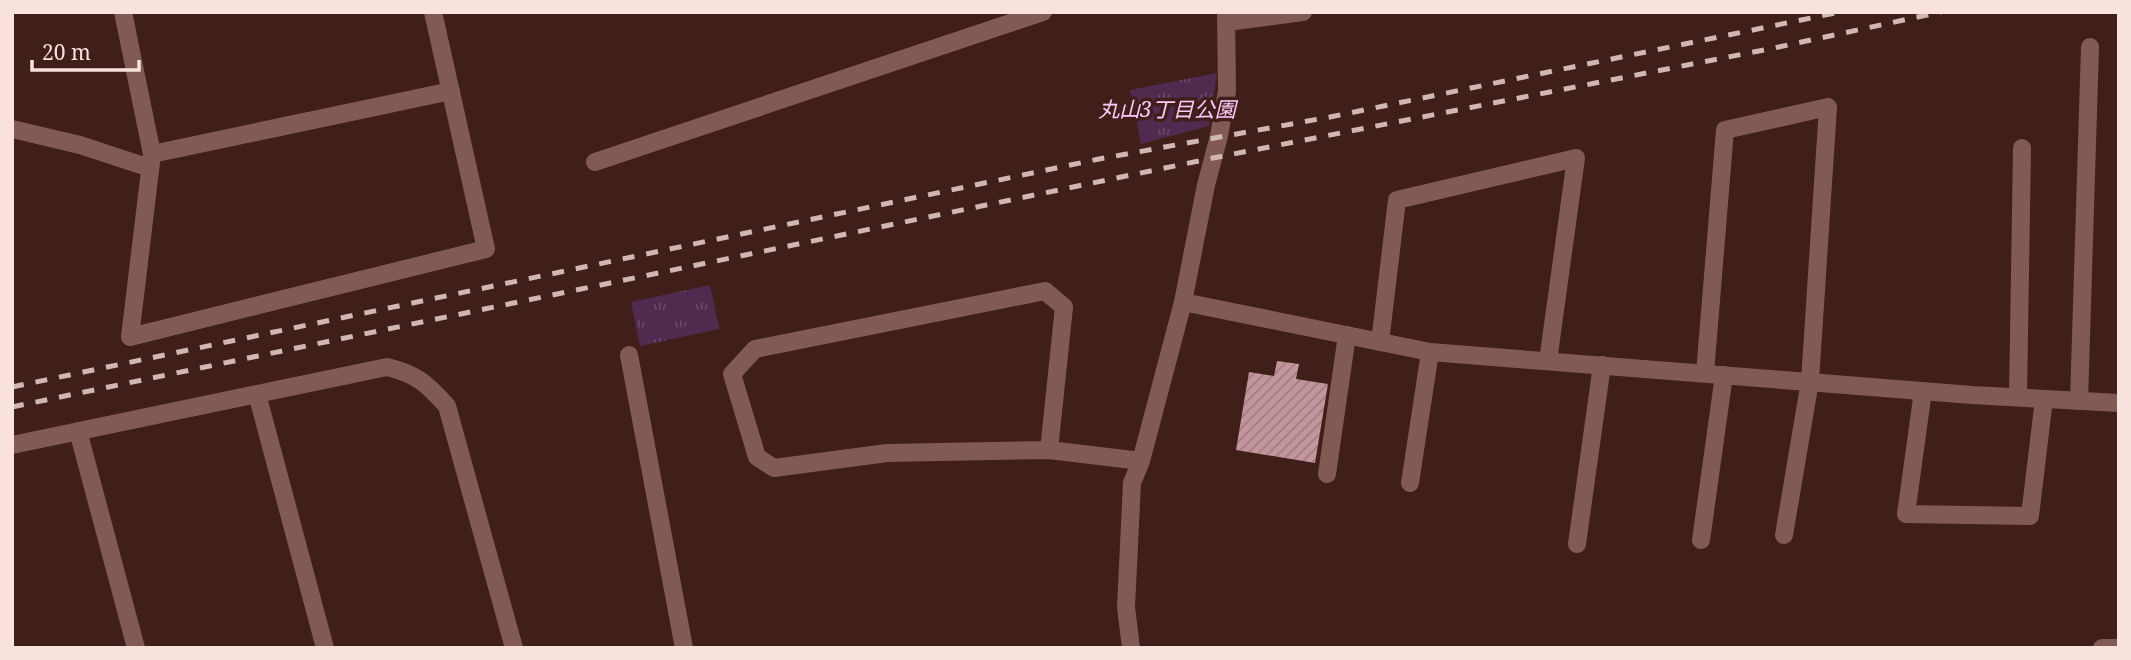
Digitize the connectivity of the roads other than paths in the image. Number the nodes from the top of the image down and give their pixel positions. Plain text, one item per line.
1 (123, 12) edge
2 (433, 12) edge
3 (1042, 12) edge
4 (1303, 12) edge
5 (1227, 17) edge
6 (2090, 47) dead end
7 (451, 92) junction
8 (12, 129) edge
9 (2022, 148) dead end
10 (151, 161) junction
11 (594, 162) dead end
12 (1183, 302) junction
13 (1348, 335) junction
14 (1380, 342) junction
15 (1430, 352) junction
16 (629, 355) dead end
17 (1548, 361) junction
18 (1602, 365) junction
19 (1705, 373) junction
20 (1724, 374) junction
21 (1810, 381) junction
22 (1923, 391) junction
23 (257, 394) junction
24 (2018, 397) junction
25 (2044, 399) junction
26 (2079, 401) junction
27 (2119, 403) edge
28 (78, 431) junction
29 (12, 445) edge
30 (1049, 450) junction
31 (1141, 461) junction
32 (1327, 474) dead end
33 (1410, 484) dead end
34 (1784, 535) dead end
35 (1701, 540) dead end
36 (1577, 544) dead end
37 (136, 648) edge
38 (325, 648) edge
39 (514, 648) edge
40 (684, 648) edge
41 (1131, 648) edge
42 (2102, 648) edge
43 (2119, 648) edge

1 - 10 street
2 - 7 street
3 - 11 street
4 - 5 street
5 - 12 street
6 - 26 street
7 - 10 street
7 - 10 street
8 - 10 street
9 - 24 street
12 - 13 street
12 - 31 street
13 - 14 street
13 - 32 street
14 - 15 street
14 - 17 street
15 - 17 street
15 - 33 street
16 - 40 street
17 - 18 street
18 - 19 street
18 - 36 street
19 - 20 street
19 - 21 street
20 - 21 street
20 - 35 street
21 - 22 street
21 - 34 street
22 - 24 street
22 - 25 street
23 - 28 street
23 - 38 street
23 - 39 street
24 - 25 street
25 - 26 street
26 - 27 street
28 - 29 street
28 - 37 street
30 - 30 street
30 - 31 street
31 - 41 street
42 - 43 street

